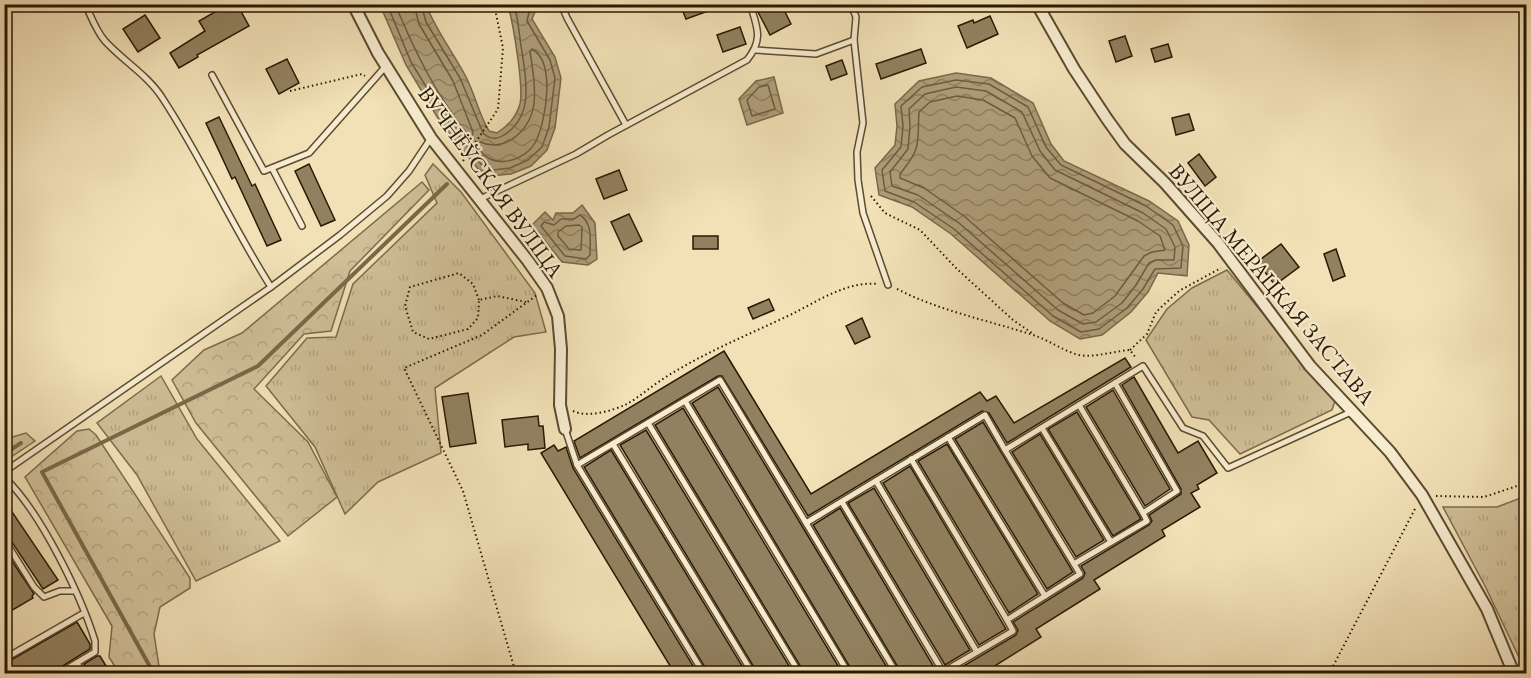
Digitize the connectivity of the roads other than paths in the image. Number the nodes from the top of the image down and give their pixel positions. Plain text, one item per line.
1 (85, 4) edge
2 (353, 4) edge
3 (561, 4) edge
4 (750, 4) edge
5 (851, 4) edge
6 (1037, 4) edge
7 (854, 40) junction
8 (755, 50) junction
9 (386, 66) junction
10 (212, 75) dead end
11 (626, 125) junction
12 (431, 138) junction
13 (272, 168) junction
14 (479, 200) junction
15 (302, 226) dead end
16 (888, 285) road end
17 (271, 287) junction
18 (1115, 383) junction
19 (685, 402) junction
20 (1079, 405) junction
21 (1351, 412) junction
22 (648, 423) junction
23 (1042, 428) junction
24 (565, 429) joint
25 (948, 437) junction
26 (613, 444) junction
27 (1005, 450) junction
28 (911, 459) junction
29 (577, 465) junction
30 (4, 472) edge
31 (4, 477) edge
32 (876, 481) junction
33 (842, 502) junction
34 (1143, 513) junction
35 (806, 523) junction
36 (4, 538) edge
37 (1111, 542) junction
38 (1074, 564) junction
39 (74, 591) junction
40 (1045, 596) junction
41 (84, 613) junction
42 (1006, 620) junction
43 (977, 652) junction
44 (4, 659) edge
45 (77, 663) junction
46 (943, 673) edge
47 (58, 674) edge
48 (84, 674) edge
49 (704, 674) edge
50 (753, 674) edge
51 (800, 674) edge
52 (849, 674) edge
53 (897, 674) edge
54 (1514, 674) edge

1 - 17 lane
2 - 9 street, ВУЧНЁЎСКАЯ ВУЛІЦА
3 - 11 lane
4 - 8 lane
5 - 7 lane
6 - 21 street, ВУЛІЦА МЕРАЦКАЯ ЗАСТАВА
7 - 8 lane
7 - 16 lane
8 - 11 lane
9 - 12 street, ВУЧНЁЎСКАЯ ВУЛІЦА
9 - 13 lane
10 - 13 lane
11 - 14 lane
12 - 14 street, ВУЧНЁЎСКАЯ ВУЛІЦА
12 - 17 lane
13 - 15 lane
14 - 24 street, ВУЧНЁЎСКАЯ ВУЛІЦА
17 - 30 lane
18 - 20 lane
18 - 21 lane
18 - 34 lane
19 - 22 lane
19 - 35 lane
19 - 52 lane
20 - 23 lane
20 - 34 lane
21 - 54 street, ВУЛІЦА МЕРАЦКАЯ ЗАСТАВА
22 - 26 lane
22 - 51 lane
23 - 27 lane
23 - 37 lane
24 - 29 lane
25 - 27 lane
25 - 28 lane
25 - 40 lane
26 - 29 lane
26 - 50 lane
27 - 38 lane
28 - 32 lane
28 - 42 lane
29 - 49 lane
31 - 39 lane
32 - 33 lane
32 - 43 lane
33 - 35 lane
33 - 46 lane
34 - 37 lane
35 - 53 lane
36 - 39 lane
37 - 38 lane
38 - 40 lane
39 - 41 lane
40 - 42 lane
41 - 44 lane
41 - 45 lane
42 - 43 lane
43 - 46 lane
45 - 47 lane
45 - 48 lane

